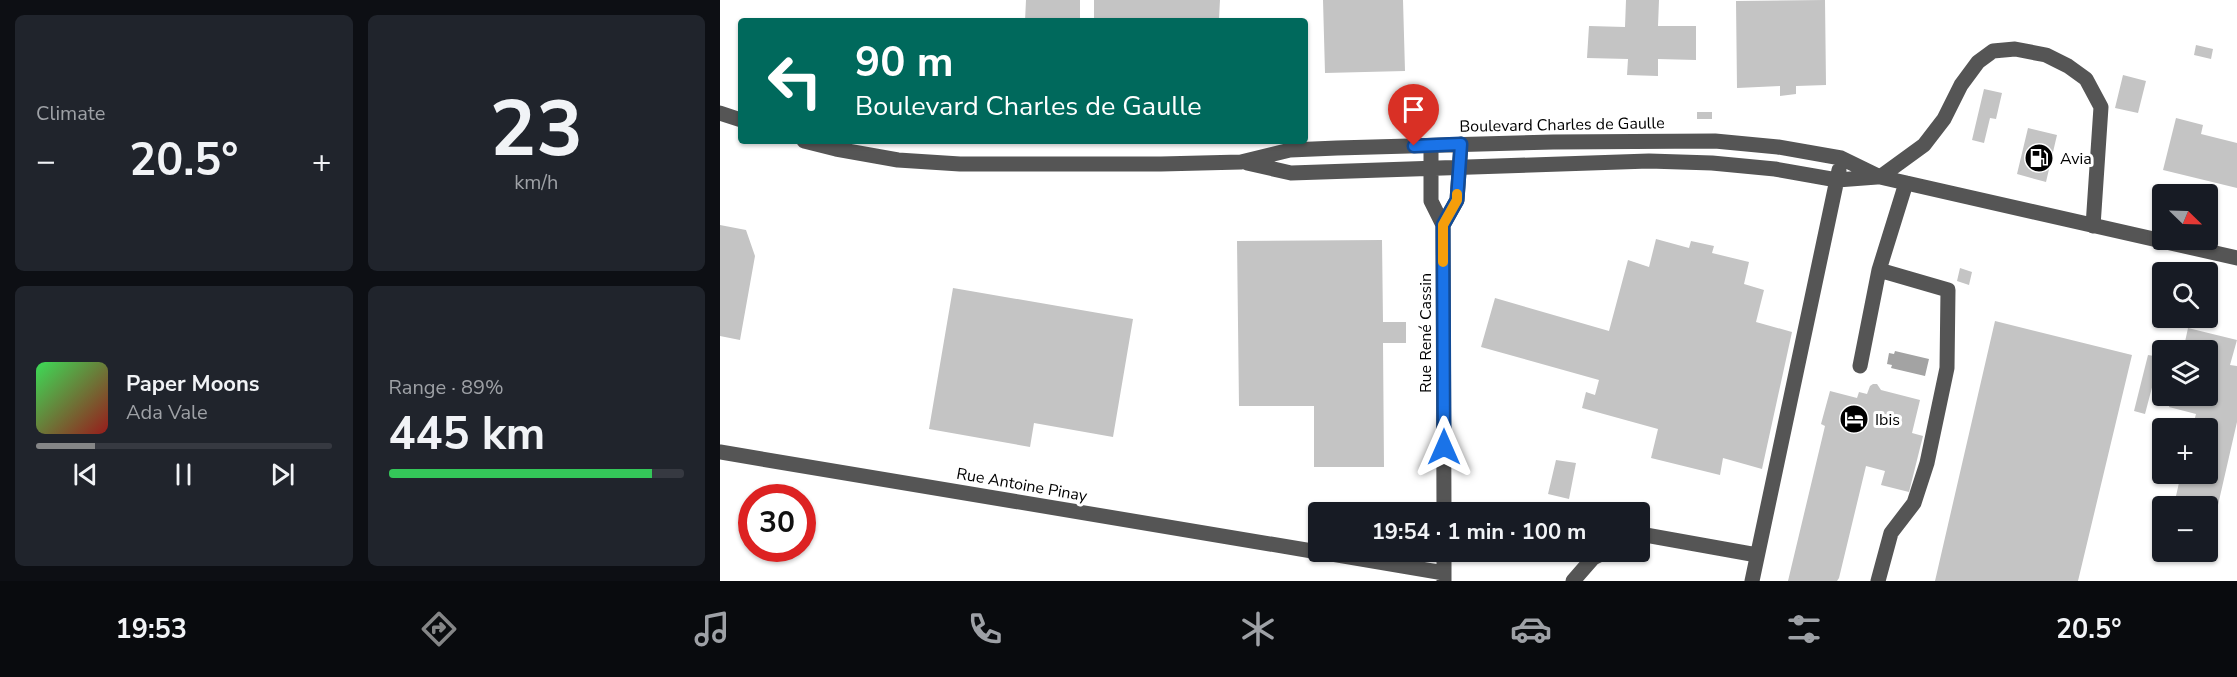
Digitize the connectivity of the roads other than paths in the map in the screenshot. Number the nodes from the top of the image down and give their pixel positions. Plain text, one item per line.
1 (720, 113) edge
2 (738, 119) edge
3 (816, 144) edge
4 (1461, 144) junction
5 (1431, 146) junction
6 (1841, 158) junction
7 (1241, 162) junction
8 (1460, 167) junction
9 (1430, 168) junction
10 (1880, 177) junction
11 (1837, 180) junction
12 (1906, 183) junction
13 (1443, 225) junction
14 (2093, 226) junction
15 (2237, 258) edge
16 (1879, 270) junction
17 (1860, 366) dead end
18 (720, 452) edge
19 (1444, 502) edge
20 (1650, 536) edge
21 (1308, 550) edge
22 (1757, 555) junction
23 (1369, 562) edge
24 (1590, 562) edge
25 (1444, 577) edge
26 (1573, 581) edge
27 (1752, 581) edge
28 (1878, 581) edge

1 - 2 street
3 - 7 street, Boulevard Charles de Gaulle
4 - 5 street, Boulevard Charles de Gaulle
4 - 6 street, Boulevard Charles de Gaulle
4 - 8 street, Rue René Cassin
5 - 7 street, Boulevard Charles de Gaulle
5 - 9 street, Rue René Cassin
6 - 10 street, Boulevard Charles de Gaulle
6 - 11 street
7 - 9 street, Boulevard Charles de Gaulle
8 - 9 street, Boulevard Charles de Gaulle
8 - 11 street, Boulevard Charles de Gaulle
8 - 13 street, Rue René Cassin
9 - 13 street, Rue René Cassin
10 - 11 street, Boulevard Charles de Gaulle
10 - 12 street, Boulevard Charles de Gaulle
10 - 14 street
11 - 22 street
12 - 14 street, Boulevard Charles de Gaulle
12 - 16 street
13 - 19 street, Rue René Cassin
14 - 15 street, Boulevard Charles de Gaulle
16 - 17 street
16 - 28 street
18 - 21 street, Rue Antoine Pinay
20 - 22 street
22 - 27 street
23 - 25 street, Rue Antoine Pinay
24 - 26 street

